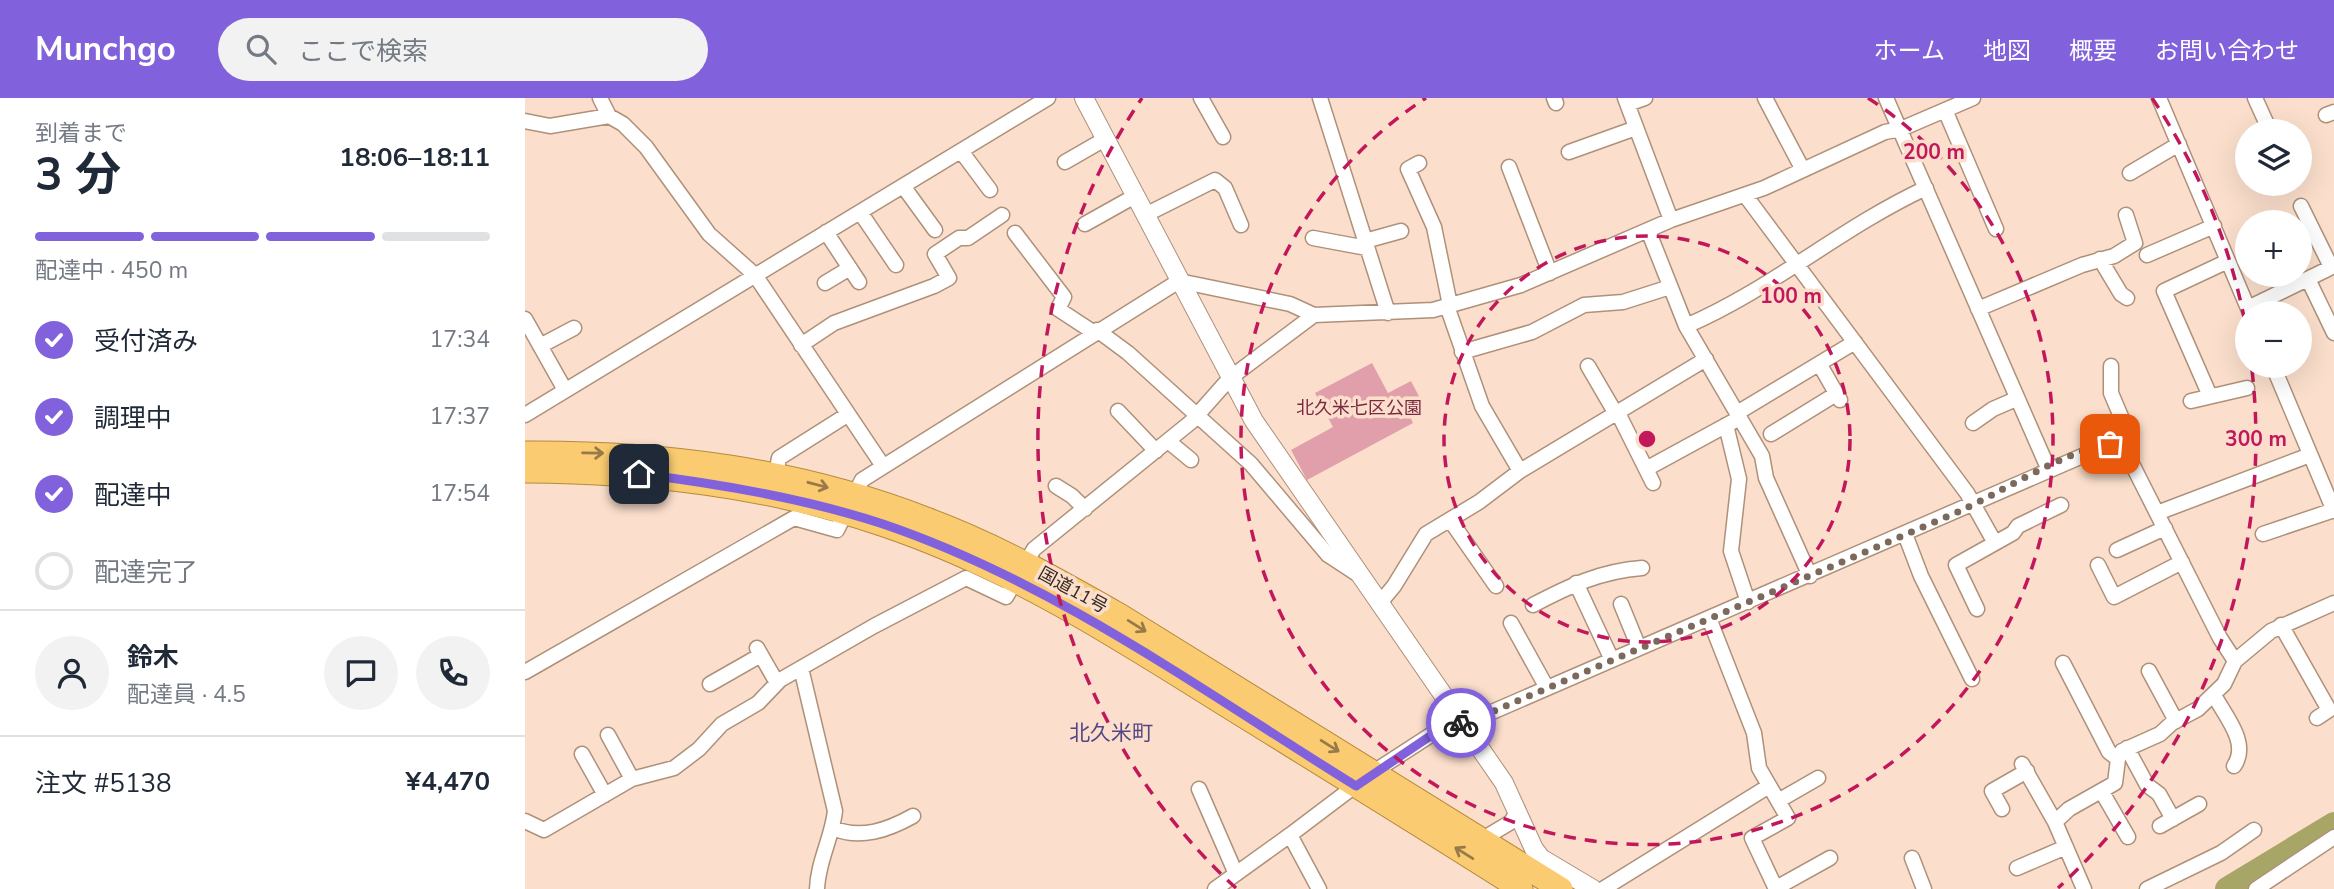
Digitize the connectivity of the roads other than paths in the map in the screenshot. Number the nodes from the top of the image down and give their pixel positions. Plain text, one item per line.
1 (600, 98) edge
2 (1048, 98) edge
3 (1084, 98) edge
4 (1201, 98) edge
5 (1320, 98) edge
6 (1645, 98) edge
7 (1765, 98) edge
8 (1886, 98) edge
9 (1973, 98) edge
10 (2159, 98) edge
11 (2255, 98) edge
12 (1627, 101) edge
13 (1945, 110) junction
14 (609, 116) junction
15 (2262, 119) edge
16 (525, 121) edge
17 (1636, 128) junction
18 (1901, 129) junction
19 (1223, 137) dead end
20 (1105, 139) junction
21 (2179, 144) junction
22 (961, 151) junction
23 (1569, 152) dead end
24 (1065, 162) dead end
25 (1419, 163) dead end
26 (1509, 167) dead end
27 (1803, 170) junction
28 (2130, 173) dead end
29 (903, 186) junction
30 (1926, 188) junction
31 (990, 190) dead end
32 (1745, 195) junction
33 (1135, 196) junction
34 (2301, 206) dead end
35 (859, 212) junction
36 (1002, 215) dead end
37 (1145, 215) junction
38 (2126, 215) dead end
39 (1671, 220) junction
40 (1085, 225) dead end
41 (1241, 225) dead end
42 (2214, 226) junction
43 (1996, 229) dead end
44 (935, 230) dead end
45 (1649, 230) junction
46 (1401, 231) dead end
47 (826, 232) junction
48 (1015, 233) dead end
49 (1313, 238) dead end
50 (2135, 243) junction
51 (1366, 244) junction
52 (2100, 259) junction
53 (2228, 261) junction
54 (896, 265) dead end
55 (1799, 265) junction
56 (2333, 267) edge
57 (850, 268) junction
58 (1550, 273) junction
59 (755, 275) junction
60 (2312, 277) edge
61 (1179, 281) junction
62 (859, 282) dead end
63 (825, 283) dead end
64 (1670, 287) junction
65 (2293, 287) edge
66 (2312, 287) edge
67 (2127, 298) dead end
68 (2245, 301) edge
69 (2267, 301) edge
70 (1448, 306) junction
71 (1978, 309) junction
72 (1388, 313) junction
73 (1314, 315) junction
74 (525, 319) edge
75 (1686, 326) junction
76 (574, 328) dead end
77 (1095, 331) junction
78 (2334, 333) edge
79 (1855, 342) junction
80 (801, 345) junction
81 (540, 346) junction
82 (1462, 352) junction
83 (1706, 359) junction
84 (1820, 365) junction
85 (1588, 366) dead end
86 (2111, 366) dead end
87 (1230, 378) junction
88 (2278, 378) edge
89 (2247, 388) dead end
90 (565, 390) junction
91 (2210, 396) junction
92 (2016, 399) junction
93 (2191, 401) dead end
94 (1118, 411) dead end
95 (1617, 414) junction
96 (525, 415) edge
97 (847, 415) junction
98 (1197, 415) junction
99 (1738, 415) junction
100 (1973, 423) dead end
101 (1726, 425) junction
102 (1771, 434) dead end
103 (1168, 441) junction
104 (2117, 446) junction
105 (1156, 451) junction
106 (525, 453) edge
107 (2310, 455) junction
108 (1191, 460) dead end
109 (883, 466) junction
110 (2048, 468) junction
111 (1646, 469) junction
112 (525, 471) edge
113 (1520, 471) junction
114 (776, 474) junction
115 (1653, 483) dead end
116 (1056, 486) dead end
117 (849, 504) junction
118 (1973, 504) junction
119 (2061, 505) dead end
120 (1084, 509) junction
121 (2334, 510) edge
122 (2157, 513) junction
123 (1450, 520) junction
124 (2271, 527) dead end
125 (2165, 528) junction
126 (1905, 534) junction
127 (1995, 543) junction
128 (2117, 550) dead end
129 (2182, 562) junction
130 (2098, 565) dead end
131 (1642, 568) dead end
132 (1020, 571) junction
133 (1361, 576) junction
134 (1810, 576) junction
135 (1576, 583) junction
136 (1496, 586) dead end
137 (1748, 602) junction
138 (2334, 603) edge
139 (1379, 604) junction
140 (1621, 604) dead end
141 (1533, 605) dead end
142 (1976, 609) dead end
143 (1709, 618) junction
144 (1511, 623) dead end
145 (2281, 625) junction
146 (1639, 648) junction
147 (1612, 660) junction
148 (2235, 661) junction
149 (2063, 663) dead end
150 (801, 668) junction
151 (2149, 671) dead end
152 (525, 672) edge
153 (1972, 680) dead end
154 (776, 683) junction
155 (710, 684) dead end
156 (1547, 688) junction
157 (2214, 695) junction
158 (2317, 718) dead end
159 (2176, 721) junction
160 (1460, 722) junction
161 (608, 735) dead end
162 (582, 754) dead end
163 (2122, 754) junction
164 (2234, 765) dead end
165 (1818, 778) dead end
166 (632, 779) junction
167 (1364, 779) junction
168 (1769, 786) junction
169 (1199, 789) dead end
170 (2102, 792) junction
171 (605, 795) junction
172 (1778, 801) junction
173 (2199, 804) dead end
174 (2002, 809) dead end
175 (1518, 810) junction
176 (913, 816) dead end
177 (525, 821) edge
178 (2055, 822) junction
179 (833, 828) junction
180 (2254, 830) dead end
181 (1290, 835) junction
182 (2128, 837) dead end
183 (2334, 837) edge
184 (1482, 840) junction
185 (2066, 847) junction
186 (1830, 858) dead end
187 (1912, 858) dead end
188 (2017, 868) dead end
189 (1236, 874) junction
190 (1776, 888) edge
191 (817, 889) edge
192 (1215, 889) edge
193 (1319, 889) edge
194 (1521, 889) edge
195 (1561, 889) edge
196 (1594, 889) edge
197 (1603, 889) edge
198 (1924, 889) edge
199 (2084, 889) edge
200 (2147, 889) edge
201 (2256, 889) edge

1 - 14 street
2 - 22 street
3 - 20 street
4 - 19 street
5 - 51 street
6 - 12 street
7 - 27 street
8 - 18 street
9 - 13 street
10 - 21 street
11 - 15 street
12 - 17 street
13 - 18 street
13 - 43 street
14 - 16 street
14 - 59 street
17 - 23 street
17 - 39 street
18 - 27 street
18 - 30 street
20 - 24 street
20 - 33 street
21 - 28 street
21 - 42 street
22 - 29 street
22 - 31 street
25 - 70 street
26 - 58 street
27 - 32 street
29 - 35 street
29 - 44 street
30 - 55 street
30 - 71 street
32 - 39 street
32 - 55 street
33 - 37 street
33 - 40 street
34 - 56 street
35 - 47 street
35 - 54 street
36 - 80 street
37 - 41 street
37 - 61 street
38 - 50 street
39 - 45 street
42 - 50 street
42 - 53 street
45 - 58 street
45 - 64 street
46 - 51 street
47 - 57 street
47 - 59 street
48 - 77 street
49 - 51 street
50 - 52 street
51 - 72 street
52 - 67 street
52 - 71 street
53 - 68 street
53 - 91 street
55 - 75 street
55 - 79 street
56 - 60 street
57 - 62 street
57 - 63 street
58 - 70 street
59 - 80 street
59 - 90 street
61 - 73 street
61 - 77 street
61 - 87 street
64 - 75 street
64 - 82 street
65 - 69 street
66 - 78 street
70 - 72 street
70 - 82 street
71 - 92 street
72 - 73 street
73 - 87 street
74 - 81 street
75 - 83 street
76 - 81 street
77 - 98 street
77 - 109 street
79 - 84 street
79 - 118 street
80 - 97 street
81 - 90 street
82 - 113 street
83 - 95 street
83 - 99 street
84 - 99 street
84 - 102 street
85 - 95 street
86 - 104 street
87 - 98 street
87 - 133 street
88 - 107 street
89 - 91 street
90 - 96 street
91 - 93 street
92 - 100 street
92 - 110 street
94 - 105 street
95 - 111 street
95 - 113 street
97 - 109 street
97 - 114 street
98 - 103 street
98 - 133 street
99 - 101 street
99 - 134 street
101 - 111 street
101 - 137 street
103 - 105 street
103 - 108 street
104 - 110 street
104 - 122 street
105 - 120 street
106 -> 114 highway, 国道11号
107 - 121 street
107 - 122 street
109 - 117 street
110 - 118 street
111 - 115 street
112 - 117 highway, 国道11号
113 - 123 street
114 -> 117 highway, 国道11号
116 - 120 street
117 - 132 highway, 国道11号
117 - 152 street
118 - 126 street
118 - 127 street
119 - 127 street
120 - 132 street
121 - 124 street
122 - 125 street
123 - 136 street
123 - 139 street
125 - 128 street
125 - 129 street
126 - 134 street
126 - 153 street
127 - 142 street
129 - 130 street
129 - 148 street
131 - 135 street
132 - 150 street
132 - 167 highway, 国道11号
133 - 139 street
134 - 137 street
135 - 141 street
135 - 147 street
137 - 143 street
138 - 145 street
139 - 160 street
140 - 146 street
143 - 146 street
143 - 168 street
144 - 156 street
145 - 148 street
145 - 158 street
146 - 147 street
147 - 156 street
148 - 157 street
149 - 163 street
150 - 154 street
150 - 179 street
151 - 159 street
154 - 155 street
154 - 166 street
156 - 160 street
157 - 159 street
157 - 164 street
159 - 163 street
160 - 167 street
160 - 175 street
161 - 166 street
162 - 171 street
163 - 170 street
163 - 173 street
165 - 172 street
166 - 171 street
167 - 181 street
167 - 184 highway, 国道11号
194 -> 167 highway, 国道11号
168 - 172 street
168 - 197 street
169 - 189 street
170 - 178 street
170 - 182 street
171 - 177 street
172 - 190 street
174 - 178 street
175 - 184 street
175 - 196 street
176 - 179 street
178 - 185 street
179 - 191 street
180 - 200 street
181 - 189 street
181 - 193 street
183 - 201 street
184 - 195 highway, 国道11号
185 - 188 street
185 - 199 street
186 - 190 street
187 - 198 street
189 - 192 street

